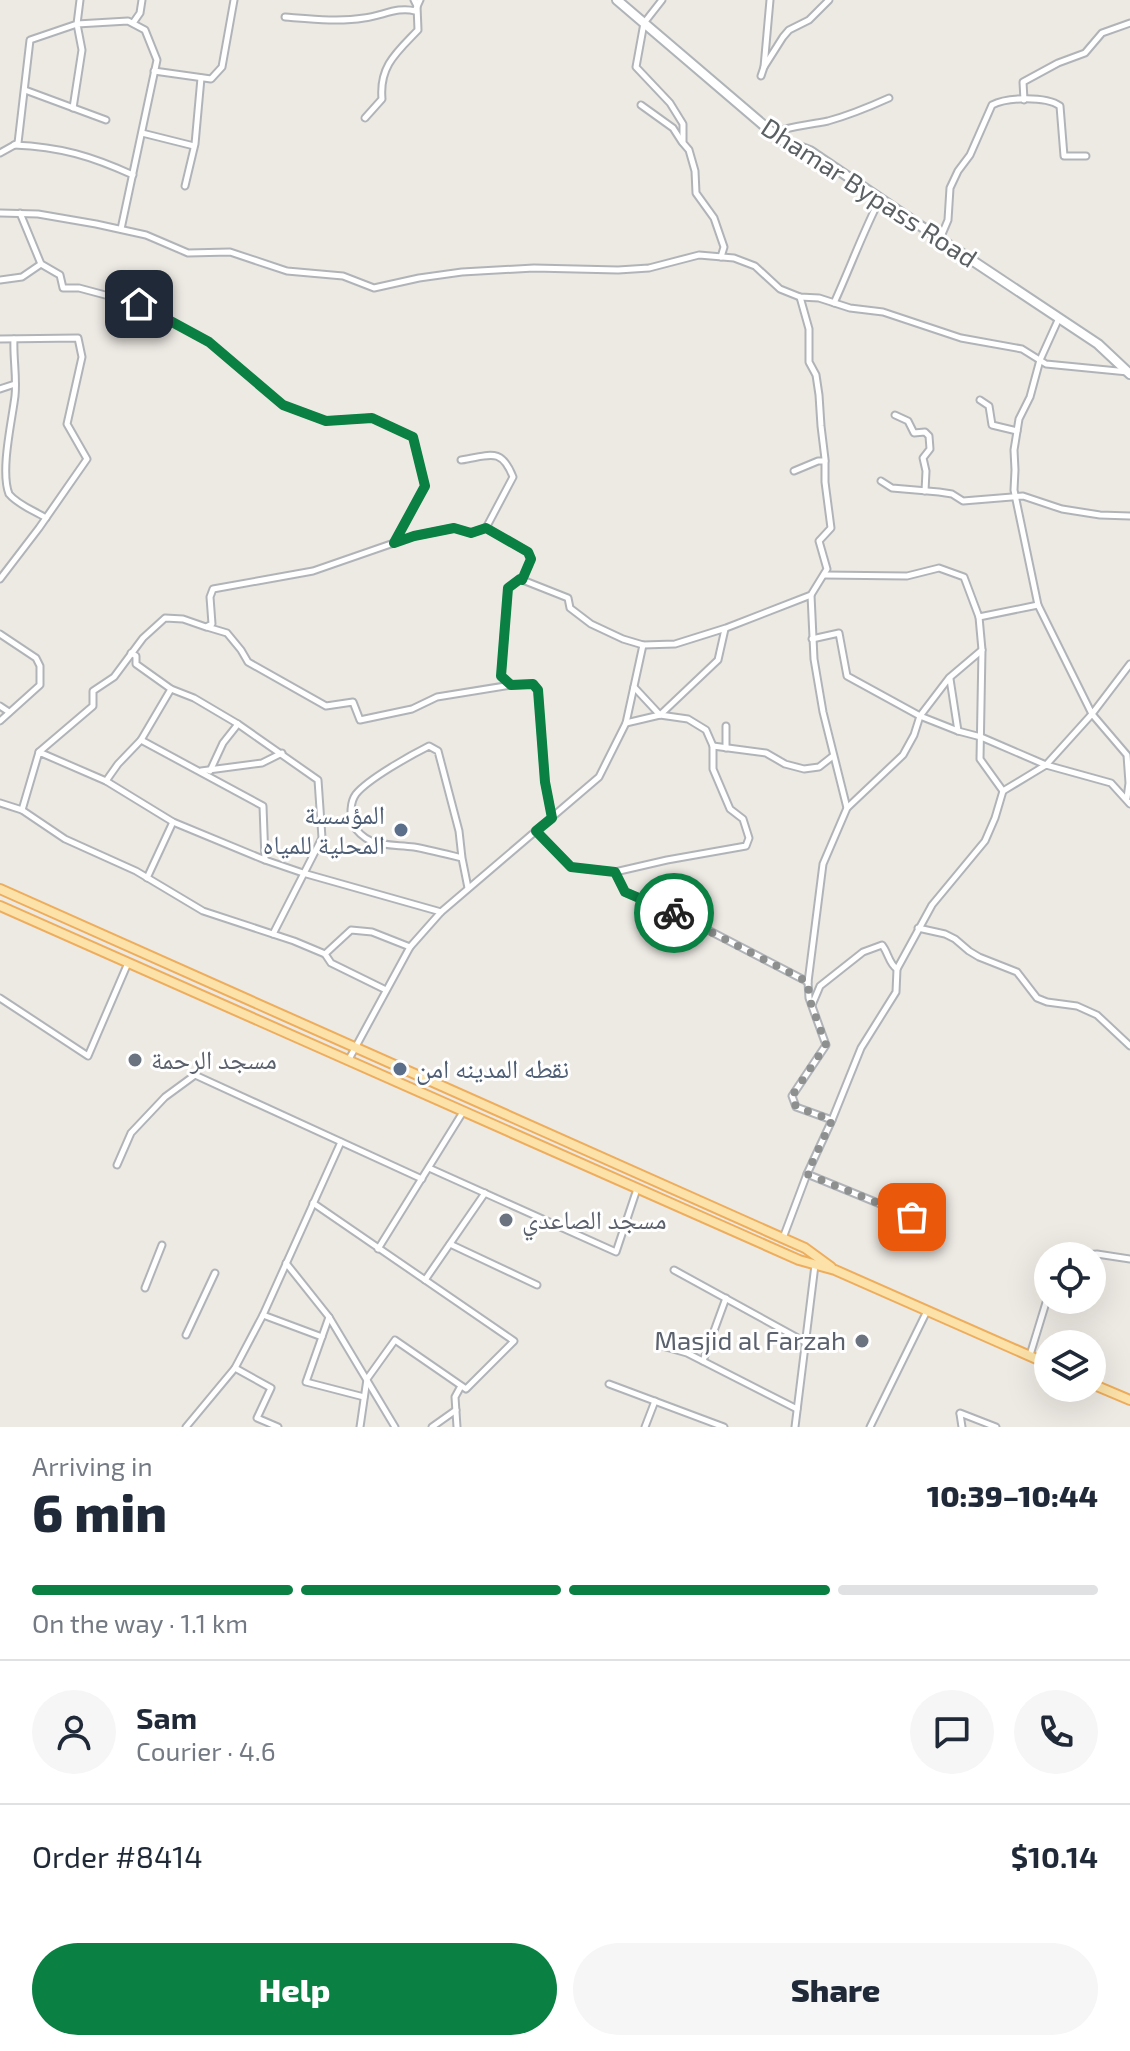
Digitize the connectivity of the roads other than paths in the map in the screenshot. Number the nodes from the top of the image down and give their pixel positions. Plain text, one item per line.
1 (80, 0) edge
2 (142, 0) edge
3 (234, 0) edge
4 (617, 0) edge
5 (662, 0) edge
6 (770, 0) edge
7 (829, 0) edge
8 (417, 2) edge
9 (285, 17) dead end
10 (133, 23) junction
11 (644, 23) junction
12 (1130, 23) edge
13 (77, 24) junction
14 (764, 67) junction
15 (154, 71) junction
16 (761, 76) dead end
17 (201, 78) junction
18 (25, 90) junction
19 (889, 98) dead end
20 (1024, 100) junction
21 (641, 105) dead end
22 (73, 108) junction
23 (365, 118) dead end
24 (106, 120) dead end
25 (142, 133) junction
26 (771, 133) junction
27 (683, 143) junction
28 (13, 145) junction
29 (194, 146) junction
30 (0, 153) edge
31 (1086, 156) dead end
32 (133, 175) junction
33 (185, 186) dead end
34 (880, 199) junction
35 (0, 213) edge
36 (20, 213) junction
37 (121, 229) junction
38 (940, 239) junction
39 (721, 257) junction
40 (41, 264) junction
41 (0, 280) edge
42 (800, 297) junction
43 (834, 303) junction
44 (1059, 318) junction
45 (0, 339) edge
46 (14, 339) junction
47 (1040, 360) junction
48 (1129, 373) edge
49 (15, 384) junction
50 (0, 389) edge
51 (980, 400) dead end
52 (895, 415) dead end
53 (1017, 431) junction
54 (461, 460) dead end
55 (825, 461) junction
56 (794, 471) dead end
57 (881, 481) dead end
58 (925, 491) junction
59 (1015, 496) junction
60 (1130, 516) edge
61 (46, 518) junction
62 (486, 528) junction
63 (394, 543) junction
64 (0, 565) edge
65 (6, 571) junction
66 (823, 575) junction
67 (0, 579) edge
68 (522, 580) junction
69 (811, 595) junction
70 (1038, 605) junction
71 (979, 617) junction
72 (206, 627) junction
73 (726, 628) junction
74 (0, 634) edge
75 (812, 639) junction
76 (643, 645) junction
77 (982, 650) junction
78 (131, 653) junction
79 (1130, 664) edge
80 (949, 678) junction
81 (511, 685) junction
82 (634, 687) junction
83 (171, 689) junction
84 (0, 706) edge
85 (9, 712) junction
86 (1092, 714) junction
87 (660, 715) junction
88 (920, 716) junction
89 (0, 721) edge
90 (626, 723) junction
91 (238, 724) junction
92 (726, 726) dead end
93 (958, 731) junction
94 (981, 737) junction
95 (141, 740) junction
96 (713, 746) junction
97 (726, 748) junction
98 (39, 752) junction
99 (282, 753) junction
100 (833, 756) junction
101 (1046, 765) junction
102 (210, 773) junction
103 (106, 781) junction
104 (1003, 791) junction
105 (1128, 802) edge
106 (0, 803) edge
107 (847, 808) junction
108 (22, 810) junction
109 (552, 818) junction
110 (173, 822) junction
111 (536, 831) junction
112 (462, 858) junction
113 (265, 860) junction
114 (615, 872) junction
115 (303, 873) junction
116 (147, 878) junction
117 (0, 889) edge
118 (468, 889) junction
119 (0, 906) edge
120 (441, 912) junction
121 (78, 924) junction
122 (918, 928) junction
123 (273, 934) junction
124 (68, 936) junction
125 (410, 947) junction
126 (325, 954) junction
127 (158, 959) junction
128 (128, 963) junction
129 (897, 969) junction
130 (149, 972) junction
131 (808, 982) junction
132 (386, 990) junction
133 (0, 998) edge
134 (812, 1006) junction
135 (1130, 1046) edge
136 (355, 1047) junction
137 (348, 1061) junction
138 (427, 1079) junction
139 (420, 1093) junction
140 (463, 1112) junction
141 (832, 1120) junction
142 (341, 1142) junction
143 (117, 1165) dead end
144 (429, 1168) junction
145 (807, 1174) junction
146 (422, 1179) junction
147 (637, 1189) junction
148 (485, 1193) junction
149 (313, 1203) junction
150 (912, 1217) dead end
151 (783, 1238) junction
152 (450, 1244) junction
153 (162, 1245) dead end
154 (378, 1249) junction
155 (1106, 1255) edge
156 (1130, 1259) edge
157 (816, 1261) junction
158 (286, 1263) junction
159 (674, 1270) dead end
160 (215, 1273) dead end
161 (425, 1280) junction
162 (537, 1285) dead end
163 (145, 1288) dead end
164 (726, 1298) junction
165 (927, 1311) junction
166 (1043, 1314) edge
167 (263, 1315) junction
168 (329, 1317) junction
169 (186, 1335) dead end
170 (322, 1337) junction
171 (805, 1342) junction
172 (659, 1345) dead end
173 (1030, 1356) junction
174 (1034, 1358) edge
175 (703, 1361) junction
176 (235, 1368) junction
177 (367, 1379) junction
178 (609, 1384) dead end
179 (461, 1386) junction
180 (1106, 1390) edge
181 (364, 1397) junction
182 (1130, 1400) edge
183 (655, 1401) junction
184 (797, 1409) junction
185 (456, 1410) junction
186 (186, 1427) edge
187 (278, 1427) edge
188 (360, 1427) edge
189 (395, 1427) edge
190 (432, 1427) edge
191 (457, 1427) edge
192 (645, 1427) edge
193 (724, 1427) edge
194 (795, 1427) edge
195 (870, 1427) edge
196 (962, 1427) edge
197 (996, 1427) edge

1 - 13 street
2 - 10 street
3 - 17 street
4 - 11 main road, Dhamar Bypass Road
5 - 11 street
6 - 14 street
7 - 14 street
8 - 9 street
8 - 23 street
10 - 13 street
10 - 15 street
11 - 26 main road, Dhamar Bypass Road
11 - 27 street
12 - 20 street
13 - 18 street
13 - 22 street
14 - 16 street
15 - 17 street
15 - 25 street
17 - 29 street
18 - 22 street
18 - 28 street
19 - 26 street
20 - 31 street
20 - 38 street
21 - 27 street
22 - 24 street
25 - 29 street
25 - 32 street
26 - 34 main road, Dhamar Bypass Road
27 - 39 street
28 - 30 street
28 - 32 street
29 - 33 street
32 - 37 street
34 - 38 main road, Dhamar Bypass Road
34 - 43 street
35 - 36 street
36 - 37 street
36 - 40 street
37 - 39 street
38 - 44 main road, Dhamar Bypass Road
39 - 42 street
40 - 41 street
40 - 63 street
42 - 43 street
42 - 55 street
43 - 47 street
44 - 47 street
44 - 48 main road, Dhamar Bypass Road
45 - 46 street
46 - 49 street
46 - 61 street
47 - 48 street
47 - 53 street
49 - 50 street
49 - 61 street
51 - 53 street
52 - 58 street
53 - 59 street
54 - 62 street
55 - 56 street
55 - 66 street
57 - 58 street
58 - 59 street
59 - 60 street
59 - 70 street
61 - 65 street
62 - 63 street
62 - 68 street
63 - 72 street
64 - 65 street
65 - 67 street
66 - 69 street
66 - 71 street
68 - 76 street
68 - 81 street
69 - 73 street
69 - 75 street
70 - 71 street
70 - 86 street
71 - 77 street
72 - 78 street
72 - 81 street
73 - 76 street
73 - 87 street
74 - 85 street
75 - 88 street
75 - 100 street
76 - 82 street
77 - 80 street
77 - 94 street
78 - 83 street
78 - 98 street
79 - 86 street
80 - 88 street
80 - 93 street
81 - 109 street
82 - 87 street
82 - 90 street
83 - 91 street
83 - 95 street
84 - 85 street
85 - 89 street
86 - 101 street
86 - 105 street
87 - 90 street
87 - 96 street
88 - 93 street
88 - 107 street
90 - 109 street
91 - 99 street
91 - 102 street
92 - 97 street
93 - 94 street
94 - 101 street
94 - 104 street
95 - 102 street
95 - 103 street
96 - 97 street
96 - 114 street
97 - 100 street
98 - 103 street
98 - 108 street
99 - 102 street
99 - 115 street
100 - 107 street
101 - 104 street
101 - 105 street
102 - 113 street
103 - 110 street
104 - 122 street
106 - 108 street
107 - 131 street
108 - 116 street
109 - 111 street
110 - 113 street
110 - 116 street
111 - 114 street
111 - 118 street
112 - 112 street
112 - 118 street
113 - 115 street
114 - 131 street
115 - 120 street
115 - 123 street
116 - 123 street
117 - 121 main road
118 - 120 street
119 - 124 main road
120 - 125 street
121 - 124 main road
121 - 127 main road
122 - 129 street
122 - 135 street
123 - 126 street
124 - 128 main road
125 - 126 street
125 - 132 street
126 - 132 street
127 - 130 main road
127 - 136 main road
128 - 130 main road
128 - 133 street
129 - 134 street
129 - 141 street
130 - 137 main road
131 - 134 street
132 - 136 street
134 - 141 street
136 - 137 street
136 - 138 main road
137 - 139 main road
138 - 139 main road
138 - 151 main road
139 - 140 main road
140 - 144 street
140 - 147 main road
141 - 145 street
142 - 143 street
142 - 146 street
142 - 149 street
144 - 146 street
144 - 148 street
145 - 150 street
145 - 151 street
146 - 154 street
147 - 148 street
147 - 157 main road
148 - 152 street
149 - 154 street
149 - 158 street
151 - 157 main road
152 - 161 street
152 - 162 street
153 - 163 street
154 - 161 street
155 - 156 street
157 - 165 main road
157 - 171 street
158 - 167 street
158 - 168 street
159 - 164 street
160 - 169 street
161 - 179 street
164 - 171 street
164 - 175 street
165 - 173 main road
165 - 195 street
166 - 173 street
167 - 170 street
167 - 176 street
168 - 170 street
168 - 177 street
170 - 181 street
171 - 184 street
172 - 175 street
173 - 174 main road
175 - 184 street
176 - 186 street
176 - 187 street
177 - 179 street
177 - 181 street
177 - 189 street
178 - 183 street
179 - 185 street
180 - 182 main road
181 - 188 street
183 - 192 street
183 - 193 street
184 - 194 street
185 - 190 street
185 - 191 street
196 - 197 street

